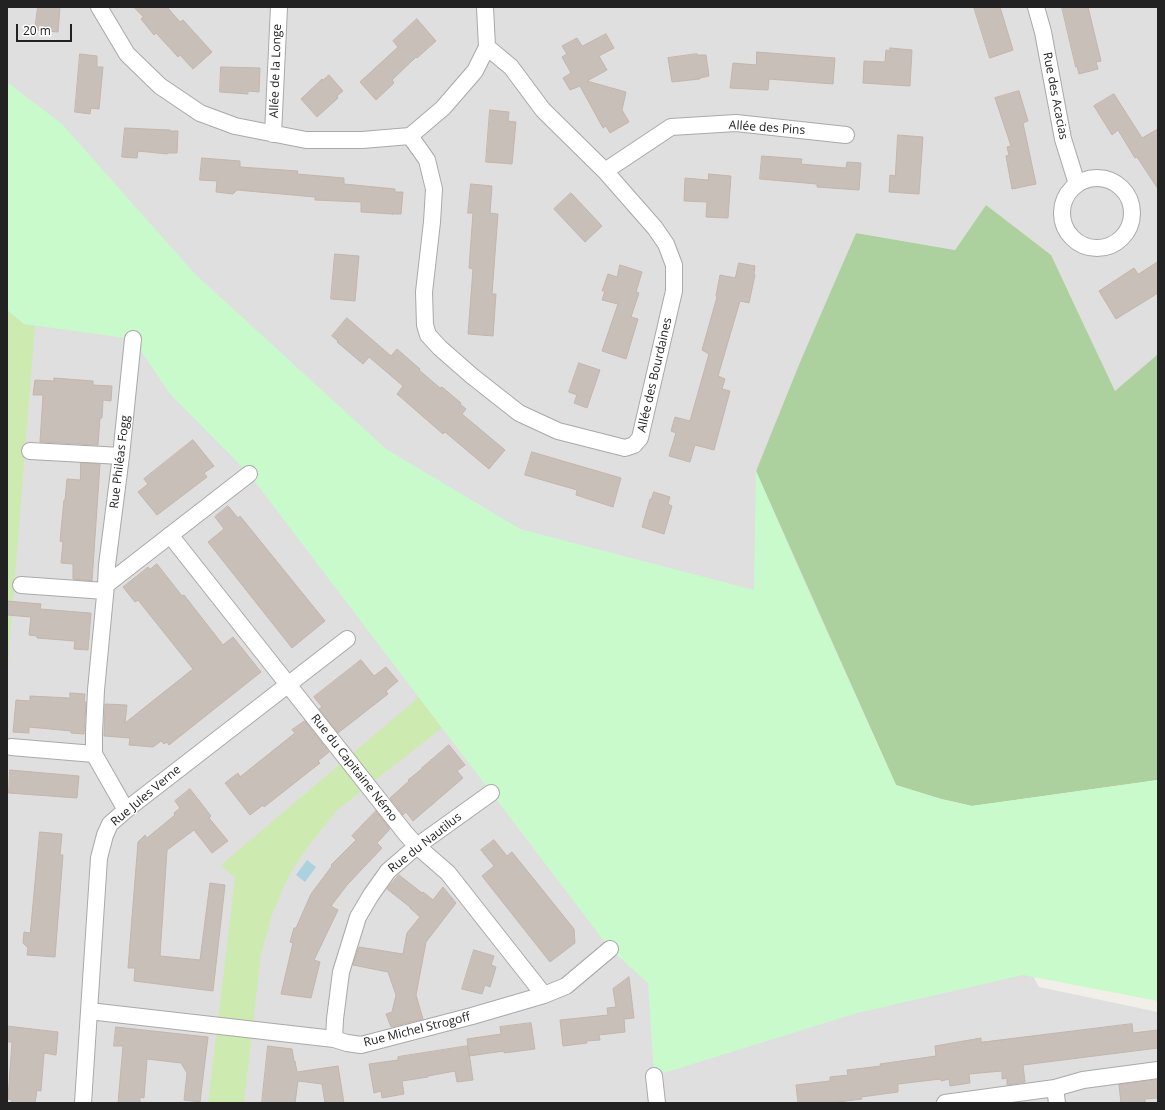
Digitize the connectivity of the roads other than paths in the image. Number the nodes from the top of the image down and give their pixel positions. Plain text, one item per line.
1 (99, 7) edge
2 (279, 7) edge
3 (485, 7) edge
4 (1036, 7) edge
5 (487, 48) junction
6 (274, 134) junction
7 (846, 134) dead end
8 (410, 136) junction
9 (605, 171) junction
10 (1077, 184) junction
11 (133, 339) dead end
12 (30, 451) dead end
13 (121, 456) junction
14 (249, 474) dead end
15 (170, 535) junction
16 (21, 585) dead end
17 (106, 588) junction
18 (347, 639) dead end
19 (288, 685) junction
20 (11, 747) dead end
21 (94, 754) junction
22 (491, 793) dead end
23 (126, 810) junction
24 (417, 846) junction
25 (610, 949) dead end
26 (544, 995) junction
27 (89, 1011) junction
28 (334, 1039) junction
29 (1158, 1070) edge
30 (654, 1076) dead end
31 (1056, 1096) edge
32 (82, 1103) edge
33 (657, 1103) edge
34 (945, 1103) edge

1 - 6 street
2 - 6 street, Allée de la Longe
3 - 5 street
4 - 10 street, Rue des Acacias
5 - 8 street
5 - 9 street, Allée des Bourdaines
6 - 8 street
7 - 9 street, Allée des Pins
8 - 9 street, Allée des Bourdaines
10 - 10 street
11 - 13 street, Rue Philéas Fogg
12 - 13 street
13 - 17 street, Rue Philéas Fogg
14 - 15 street
15 - 17 street
15 - 19 street, Rue du Capitaine Némo
16 - 17 street
17 - 21 street, Rue Philéas Fogg
18 - 19 street, Rue Jules Verne
19 - 23 street, Rue Jules Verne
19 - 24 street, Rue du Capitaine Némo
20 - 21 street
21 - 23 street, Rue Philéas Fogg
22 - 24 street, Rue du Nautilus
23 - 27 street, Rue Jules Verne
24 - 26 street, Rue du Capitaine Némo
24 - 28 street, Rue du Nautilus
25 - 26 street, Rue Michel Strogoff
26 - 28 street, Rue Michel Strogoff
27 - 28 street, Rue Michel Strogoff
27 - 32 street, Rue Jules Verne
29 - 31 street
30 - 33 street
31 - 34 street

